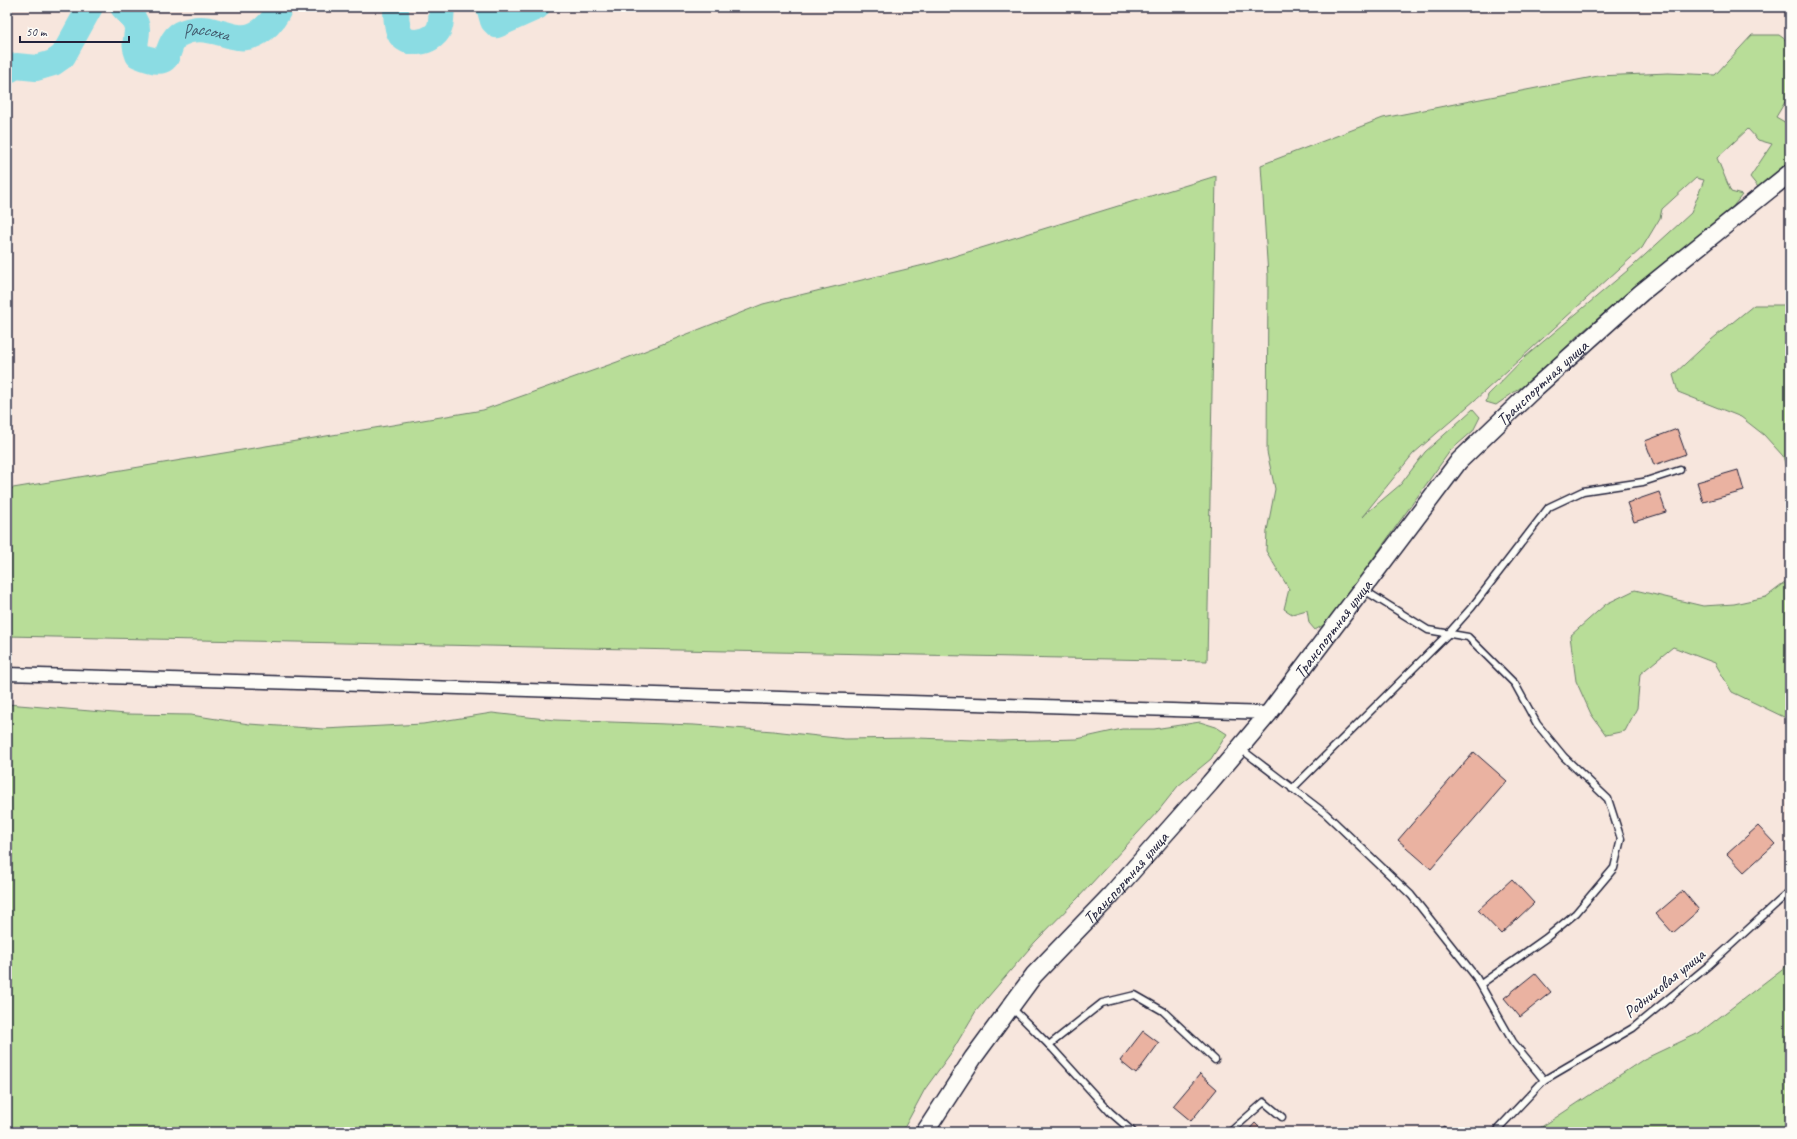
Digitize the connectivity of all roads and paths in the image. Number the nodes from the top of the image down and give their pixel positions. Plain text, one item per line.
1 (1790, 172) edge
2 (1680, 470) dead end
3 (1362, 590) junction
4 (1448, 634) junction
5 (7, 674) edge
6 (1269, 713) junction
7 (1240, 748) junction
8 (1292, 788) junction
9 (1790, 891) edge
10 (1481, 984) junction
11 (1011, 1007) junction
12 (1049, 1045) junction
13 (1215, 1060) dead end
14 (1544, 1080) junction
15 (1282, 1117) dead end
16 (925, 1132) edge
17 (1133, 1132) edge
18 (1230, 1132) edge
19 (1495, 1132) edge

1 - 3 main road, Транспортная улица
2 - 4 lane
3 - 4 lane
3 - 6 main road, Транспортная улица
4 - 8 lane
4 - 10 lane
5 - 6 street
6 - 7 main road, Транспортная улица
7 - 8 lane
7 - 11 main road, Транспортная улица
8 - 10 lane
9 - 14 lane, Родниковая улица
10 - 14 lane
11 - 12 lane
11 - 16 main road, Транспортная улица
12 - 13 lane
12 - 17 lane
14 - 19 lane, Родниковая улица
15 - 18 lane

